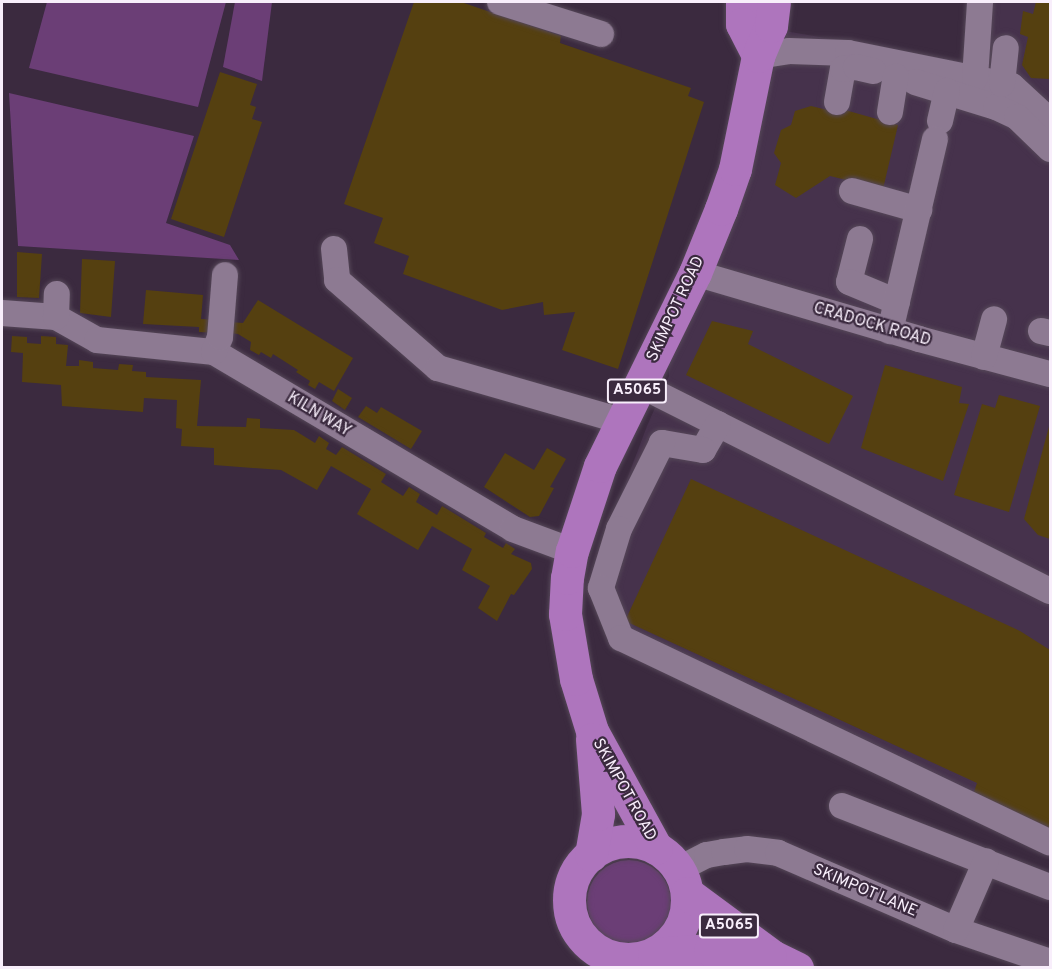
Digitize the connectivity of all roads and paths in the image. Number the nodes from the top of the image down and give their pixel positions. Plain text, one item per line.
1 (500, 2) edge
2 (742, 2) edge
3 (774, 2) edge
4 (980, 2) edge
5 (601, 34) dead end
6 (1006, 48) dead end
7 (758, 56) junction
8 (896, 76) junction
9 (975, 78) junction
10 (1002, 84) junction
11 (947, 91) junction
12 (837, 102) dead end
13 (890, 112) dead end
14 (1050, 121) edge
15 (1050, 149) edge
16 (852, 191) dead end
17 (919, 210) junction
18 (860, 239) dead end
19 (334, 249) dead end
20 (695, 273) junction
21 (225, 275) dead end
22 (897, 302) junction
23 (2, 313) edge
24 (994, 320) dead end
25 (890, 331) junction
26 (214, 352) junction
27 (984, 357) junction
28 (1050, 374) edge
29 (640, 385) junction
30 (622, 421) junction
31 (718, 424) junction
32 (572, 551) junction
33 (1050, 591) edge
34 (592, 731) junction
35 (842, 806) dead end
36 (1050, 843) edge
37 (591, 855) junction
38 (986, 861) junction
39 (674, 870) junction
40 (1050, 887) edge
41 (956, 930) junction
42 (654, 954) junction
43 (784, 962) edge
44 (1050, 962) edge

1 - 5 street
2 - 7 main road
3 - 7 main road, SKIMPOT ROAD / A5065
4 - 9 street
6 - 10 street
7 - 9 street
7 - 20 main road, SKIMPOT ROAD / A5065
8 - 11 street
8 - 12 street
8 - 13 street
9 - 10 street
10 - 14 street
11 - 15 street
11 - 17 street
16 - 17 street
17 - 22 street
18 - 22 street
19 - 30 street
20 - 25 street, CRADOCK ROAD
20 - 29 main road, SKIMPOT ROAD / A5065
21 - 26 street
22 - 25 street
23 - 26 street, KILN WAY
24 - 27 street
25 - 27 street, CRADOCK ROAD
26 - 32 street, KILN WAY
27 - 28 street, CRADOCK ROAD
29 - 30 main road, SKIMPOT ROAD / A5065
29 - 31 street
30 - 32 main road, SKIMPOT ROAD / A5065
31 - 33 street
31 - 36 street
32 - 34 main road, SKIMPOT ROAD / A5065
34 - 37 main road, SKIMPOT ROAD / A5065
34 - 39 main road, SKIMPOT ROAD / A5065
35 - 38 street
37 - 39 main road, A5065
37 - 42 main road, A5065
38 - 40 street
38 - 41 street
39 - 41 street, SKIMPOT LANE
39 - 42 main road, A5065
39 - 43 main road, A5065
41 - 44 street, SKIMPOT LANE
42 - 43 main road, A5065

